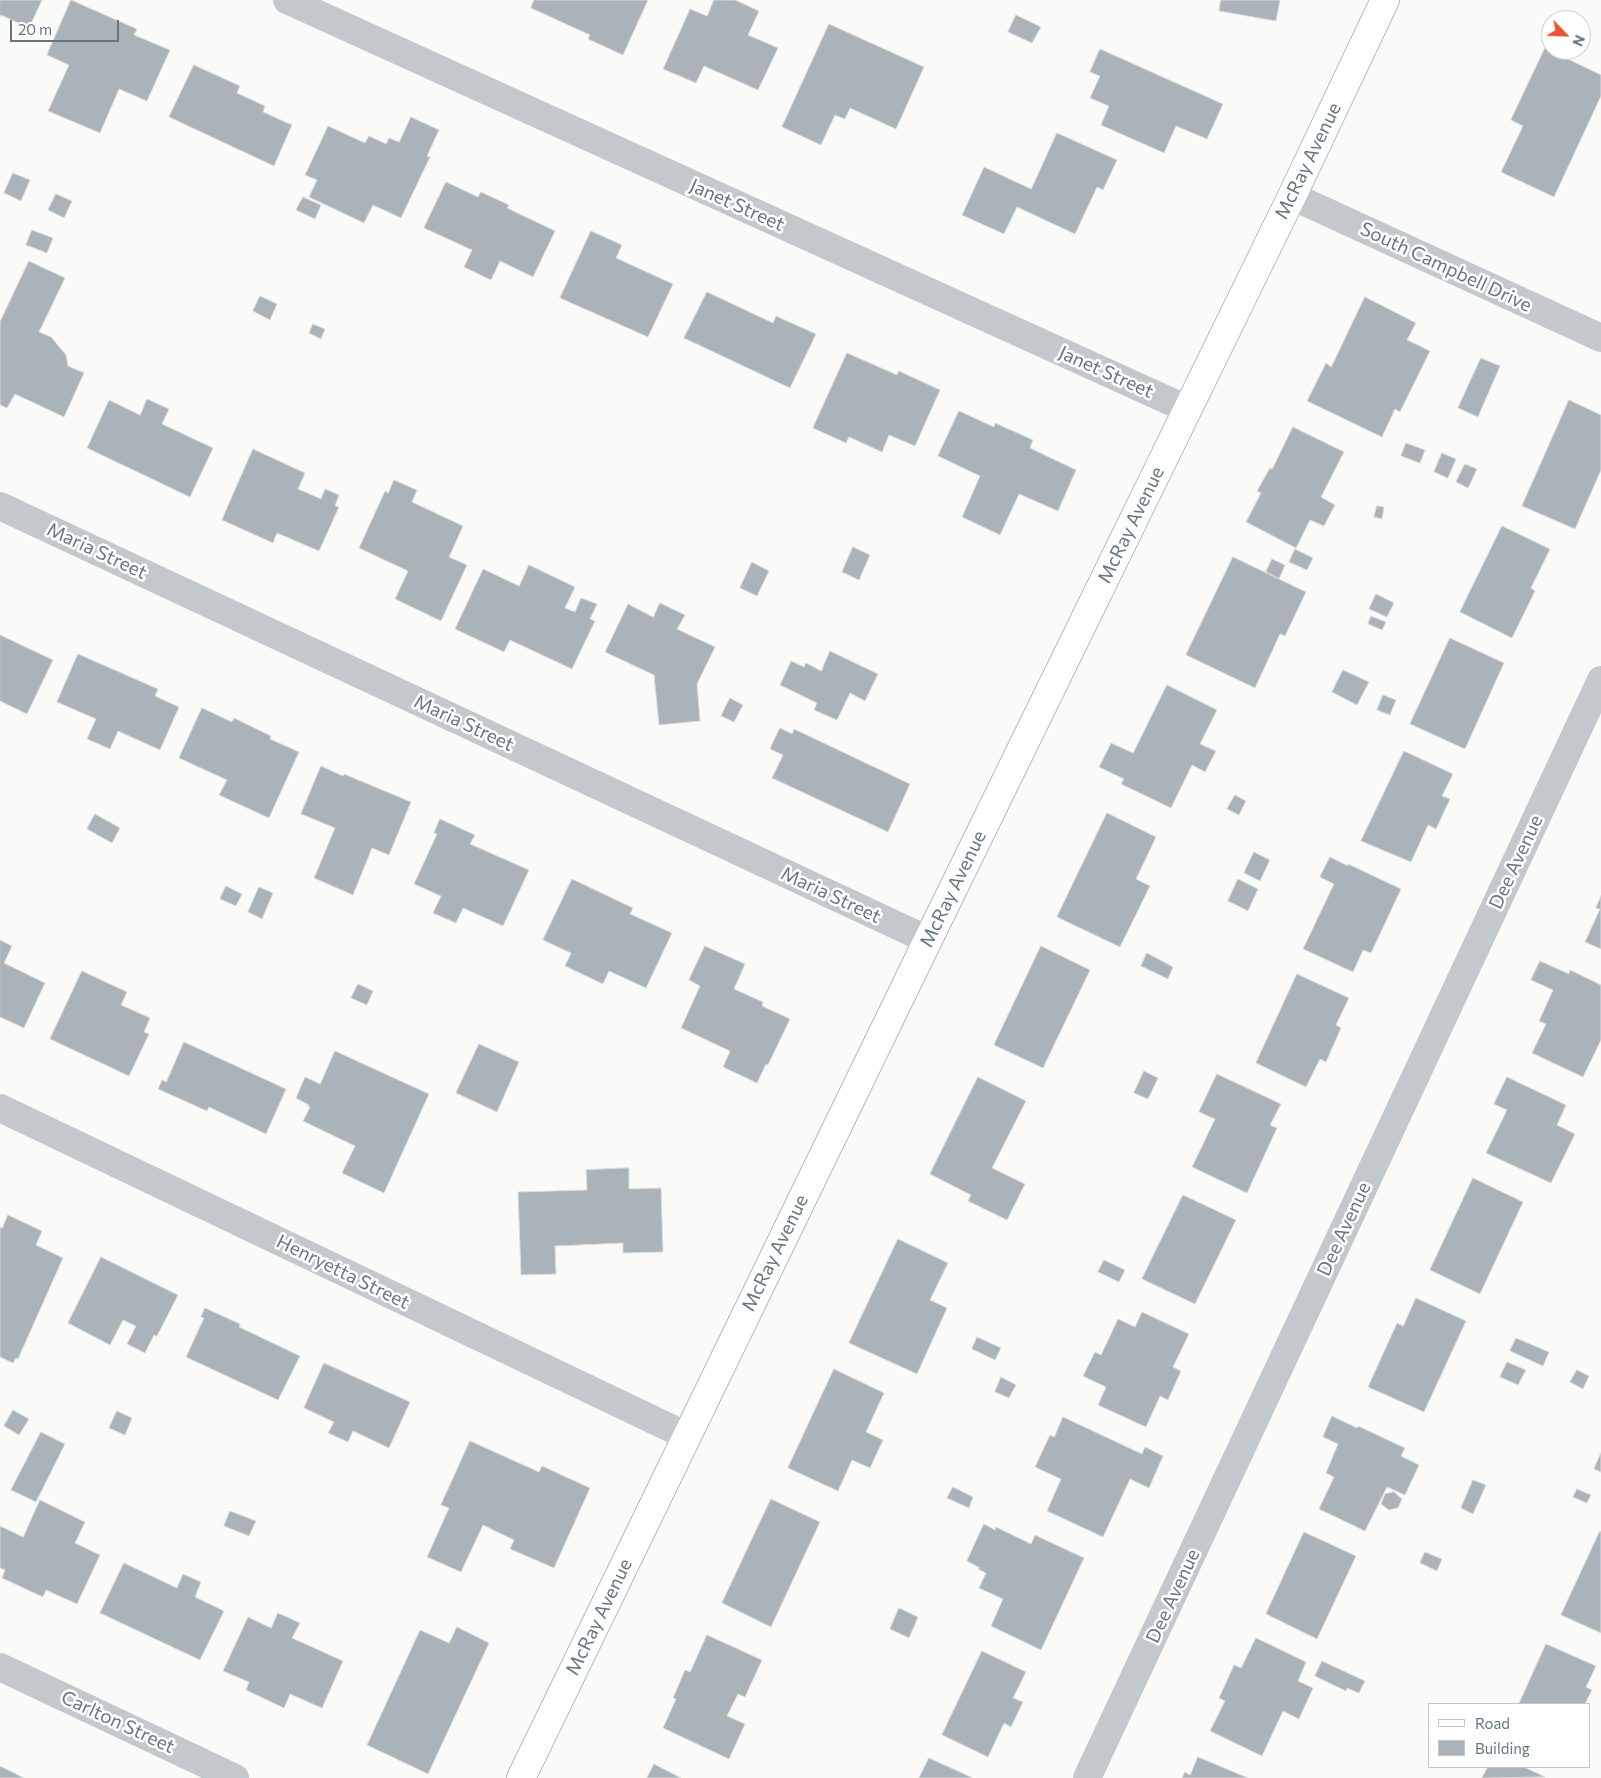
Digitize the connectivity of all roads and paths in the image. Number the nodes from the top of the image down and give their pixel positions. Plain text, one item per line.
1 (287, 0) edge
2 (1385, 0) edge
3 (1292, 196) junction
4 (1601, 338) edge
5 (1187, 409) junction
6 (0, 506) edge
7 (1601, 680) edge
8 (928, 940) junction
9 (0, 1108) edge
10 (687, 1436) junction
11 (0, 1667) edge
12 (236, 1778) edge
13 (521, 1778) edge
14 (1087, 1778) edge

1 - 5 street, Janet Street
2 - 3 street, McRay Avenue
3 - 4 street, South Campbell Drive
3 - 5 street, McRay Avenue
5 - 8 street, McRay Avenue
6 - 8 street, Maria Street
7 - 14 street, Dee Avenue
8 - 10 street, McRay Avenue
9 - 10 street, Henryetta Street
10 - 13 street, McRay Avenue
11 - 12 street, Carlton Street

